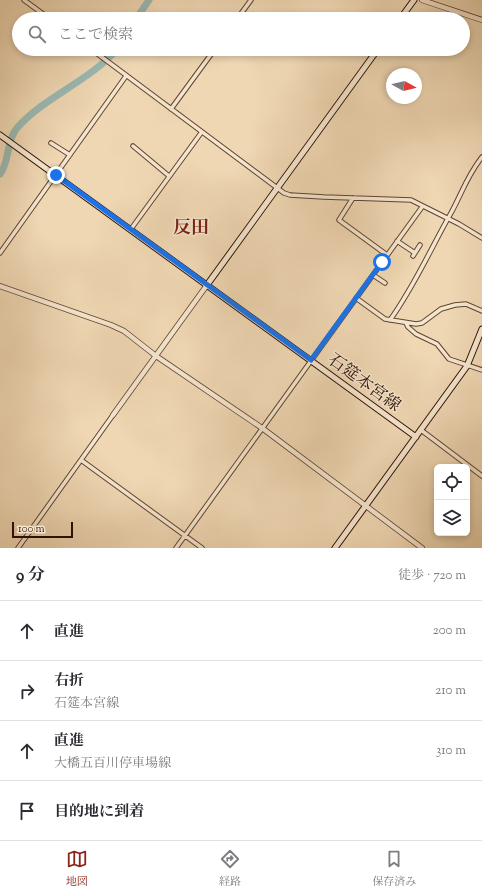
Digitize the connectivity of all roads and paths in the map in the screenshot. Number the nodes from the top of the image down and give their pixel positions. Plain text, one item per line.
1 (24, 0) edge
2 (251, 0) edge
3 (414, 0) edge
4 (422, 0) edge
5 (40, 12) edge
6 (242, 12) edge
7 (405, 12) edge
8 (458, 12) edge
9 (470, 16) edge
10 (482, 20) edge
11 (101, 56) edge
12 (210, 56) edge
13 (373, 56) edge
14 (126, 76) junction
15 (171, 109) junction
16 (201, 133) junction
17 (0, 135) edge
18 (51, 143) dead end
19 (133, 146) dead end
20 (70, 155) junction
21 (482, 157) edge
22 (56, 175) junction
23 (169, 176) junction
24 (277, 189) junction
25 (353, 198) junction
26 (422, 207) junction
27 (446, 218) junction
28 (131, 229) junction
29 (482, 238) edge
30 (397, 241) junction
31 (420, 245) dead end
32 (0, 253) edge
33 (387, 255) junction
34 (373, 275) junction
35 (385, 283) dead end
36 (207, 285) junction
37 (0, 286) edge
38 (356, 298) junction
39 (482, 312) edge
40 (390, 320) junction
41 (406, 323) junction
42 (482, 329) edge
43 (156, 356) junction
44 (311, 360) junction
45 (467, 366) junction
46 (482, 370) edge
47 (113, 415) joint
48 (262, 428) junction
49 (421, 430) junction
50 (416, 437) junction
51 (81, 460) junction
52 (482, 476) edge
53 (365, 505) junction
54 (185, 536) junction
55 (18, 548) edge
56 (176, 548) edge
57 (202, 548) edge
58 (335, 548) edge
59 (422, 548) edge

1 - 5 street
2 - 6 street
3 - 7 main road
4 - 8 street
9 - 10 street
11 - 14 street
12 - 15 street
13 - 24 main road
14 - 15 street
14 - 20 street
15 - 16 street
16 - 23 street
16 - 24 street
17 - 22 main road, 石筵本宮線
18 - 20 street
19 - 23 street
20 - 22 street
21 - 27 street
22 - 28 main road, 石筵本宮線
22 - 32 street
23 - 28 street
24 - 25 street
24 - 36 main road
25 - 26 street
25 - 33 street
26 - 27 street
26 - 30 street
27 - 29 street
27 - 40 street
28 - 36 main road, 石筵本宮線
30 - 31 street
30 - 33 street
33 - 34 street
34 - 35 street
34 - 38 street
36 - 43 street
36 - 44 main road, 石筵本宮線
37 - 43 street
38 - 40 street
38 - 44 street
39 - 41 street
40 - 41 street
41 - 45 street
42 - 45 main road
43 - 47 street
43 - 48 street
44 - 48 street
44 - 50 main road, 石筵本宮線
45 - 46 street
45 - 49 main road
47 - 51 street
48 - 53 street
48 - 54 street
49 - 50 main road
49 - 52 street
50 - 53 main road
51 - 54 street
51 - 55 street
53 - 58 main road
53 - 59 street
54 - 56 street
54 - 57 street

